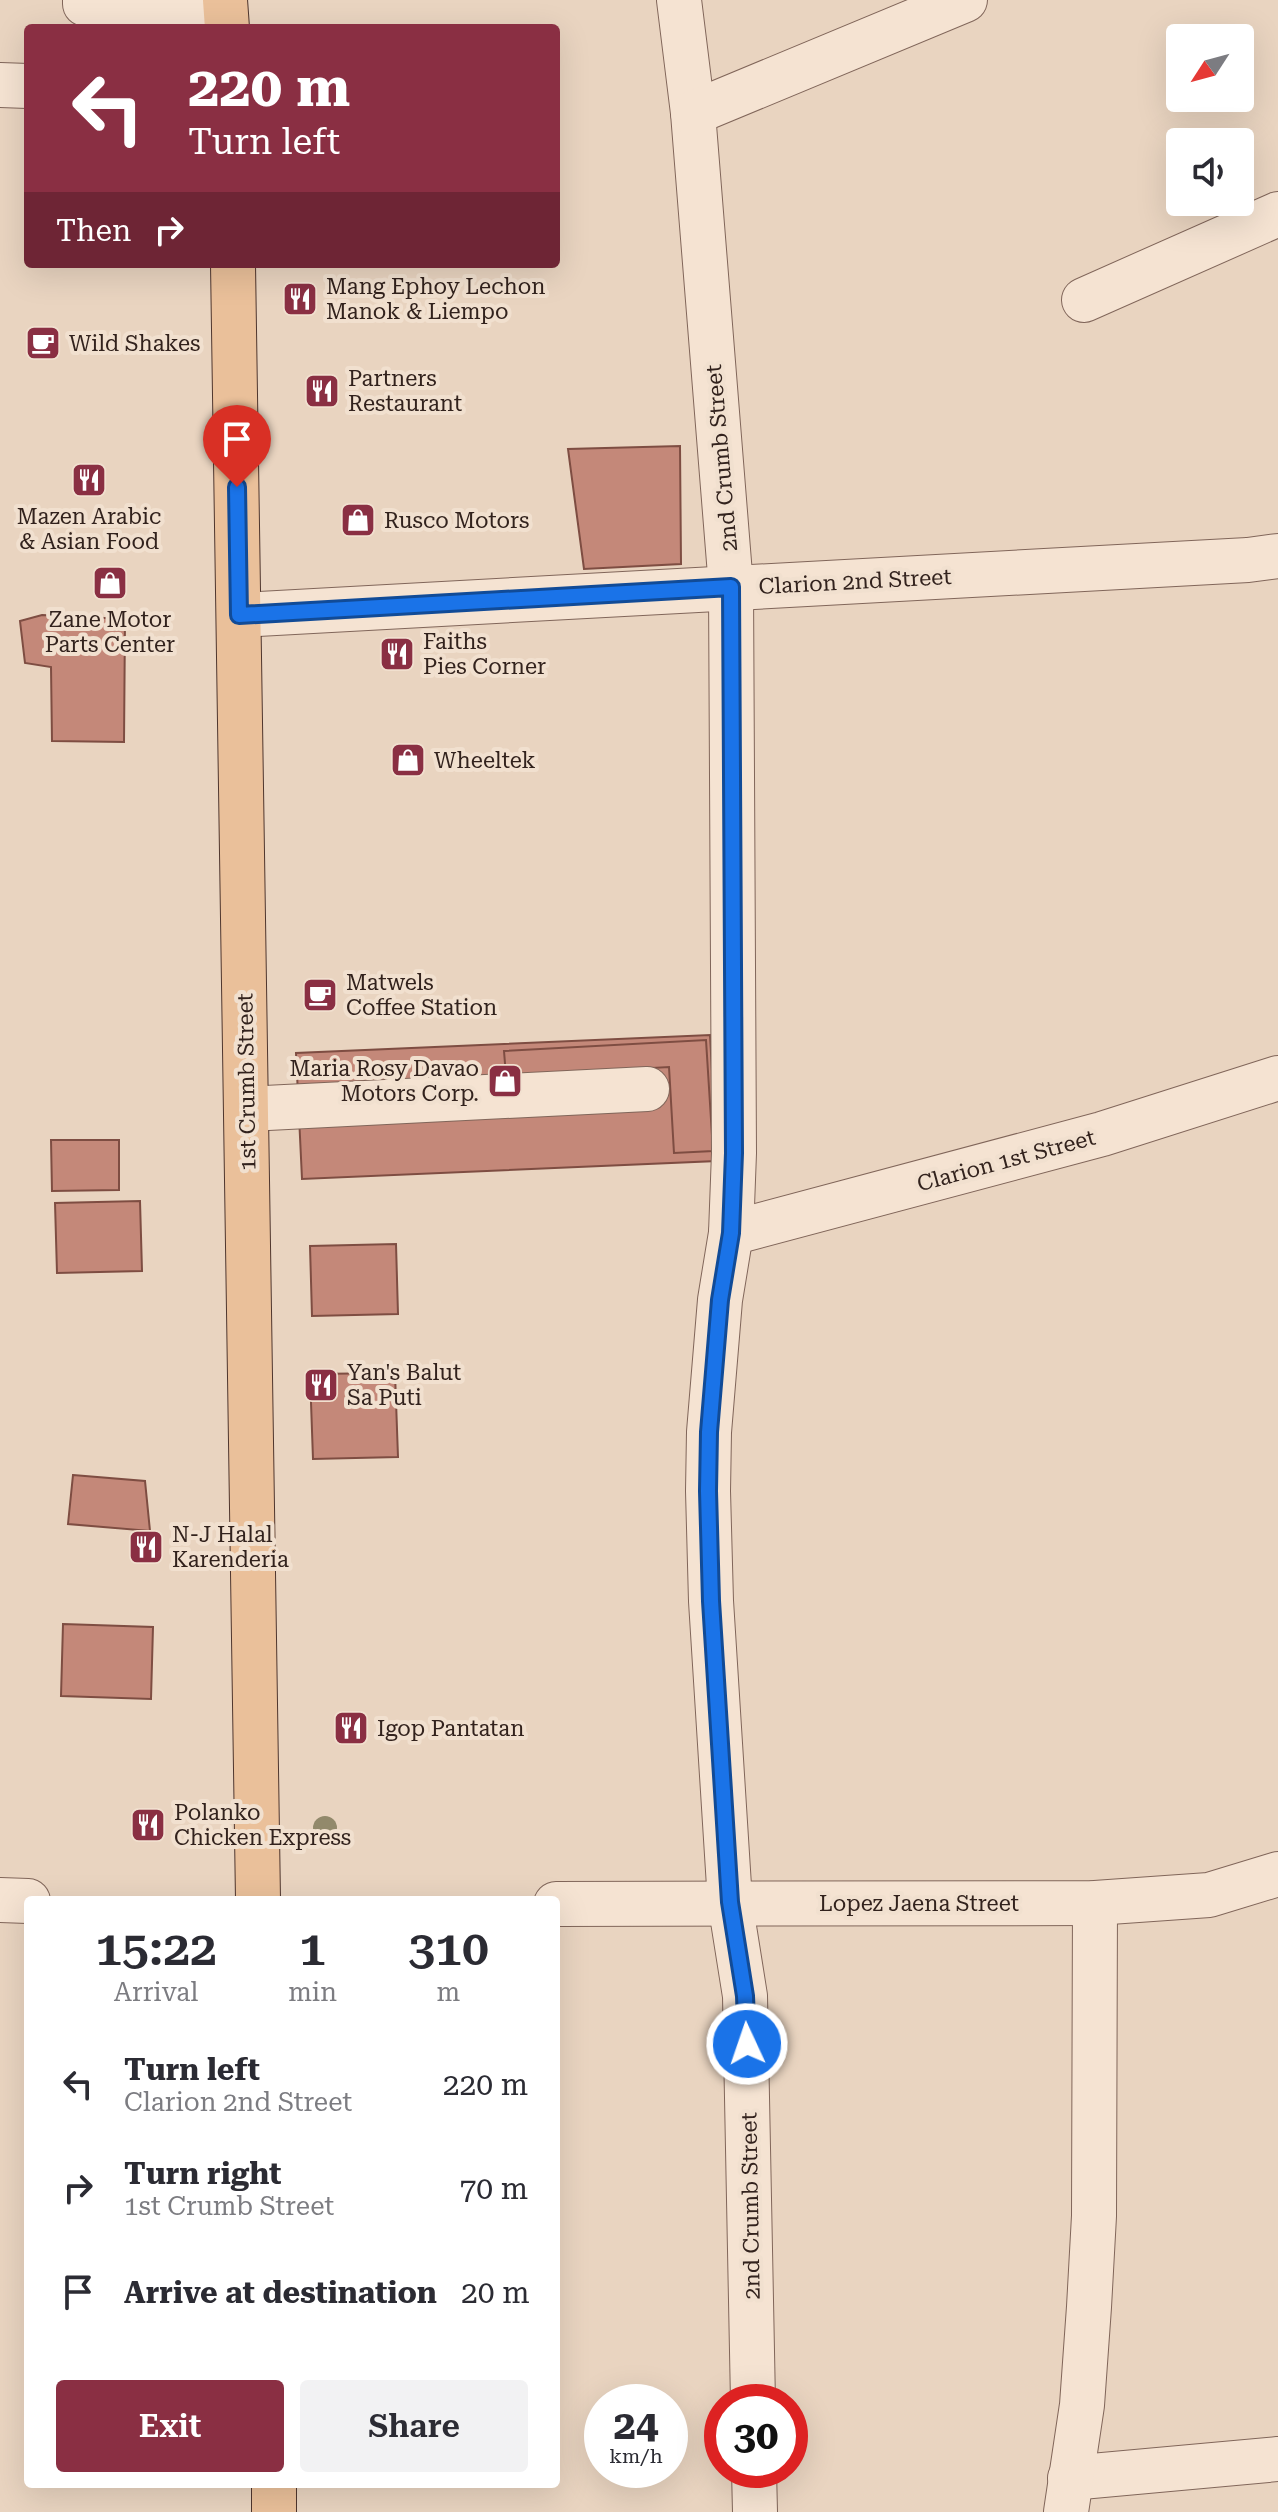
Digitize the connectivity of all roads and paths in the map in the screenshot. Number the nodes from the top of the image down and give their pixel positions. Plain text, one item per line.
1 (679, 0) edge
2 (965, 0) edge
3 (226, 10) edge
4 (85, 11) edge
5 (0, 85) edge
6 (24, 86) edge
7 (693, 113) junction
8 (1278, 214) edge
9 (233, 268) edge
10 (1084, 300) dead end
11 (1278, 556) edge
12 (731, 587) junction
13 (239, 615) junction
14 (1278, 1078) edge
15 (647, 1089) dead end
16 (246, 1109) junction
17 (731, 1233) junction
18 (1278, 1874) edge
19 (258, 1896) edge
20 (0, 1900) edge
21 (24, 1901) edge
22 (730, 1902) junction
23 (1095, 1903) junction
24 (560, 1904) edge
25 (753, 2384) edge
26 (1278, 2459) edge
27 (274, 2488) edge
28 (754, 2488) edge
29 (1068, 2495) edge
30 (274, 2512) edge
31 (755, 2512) edge

1 - 7 street, 2nd Crumb Street
2 - 7 street
3 - 4 street
5 - 6 street
7 - 12 street, 2nd Crumb Street
8 - 10 street
9 - 13 main road, 1st Crumb Street
11 - 12 street, Clarion 2nd Street
12 - 13 street, Clarion 2nd Street
12 - 17 street, 2nd Crumb Street
13 - 16 main road, 1st Crumb Street
14 - 17 street, Clarion 1st Street
15 - 16 street
16 - 19 main road, 1st Crumb Street
17 - 22 street, 2nd Crumb Street
18 - 23 street, Lopez Jaena Street
20 - 21 street
22 - 23 street, Lopez Jaena Street
22 - 24 street, Lopez Jaena Street
22 - 25 street, 2nd Crumb Street
23 - 29 street
26 - 29 street
27 - 30 main road
28 - 31 street

